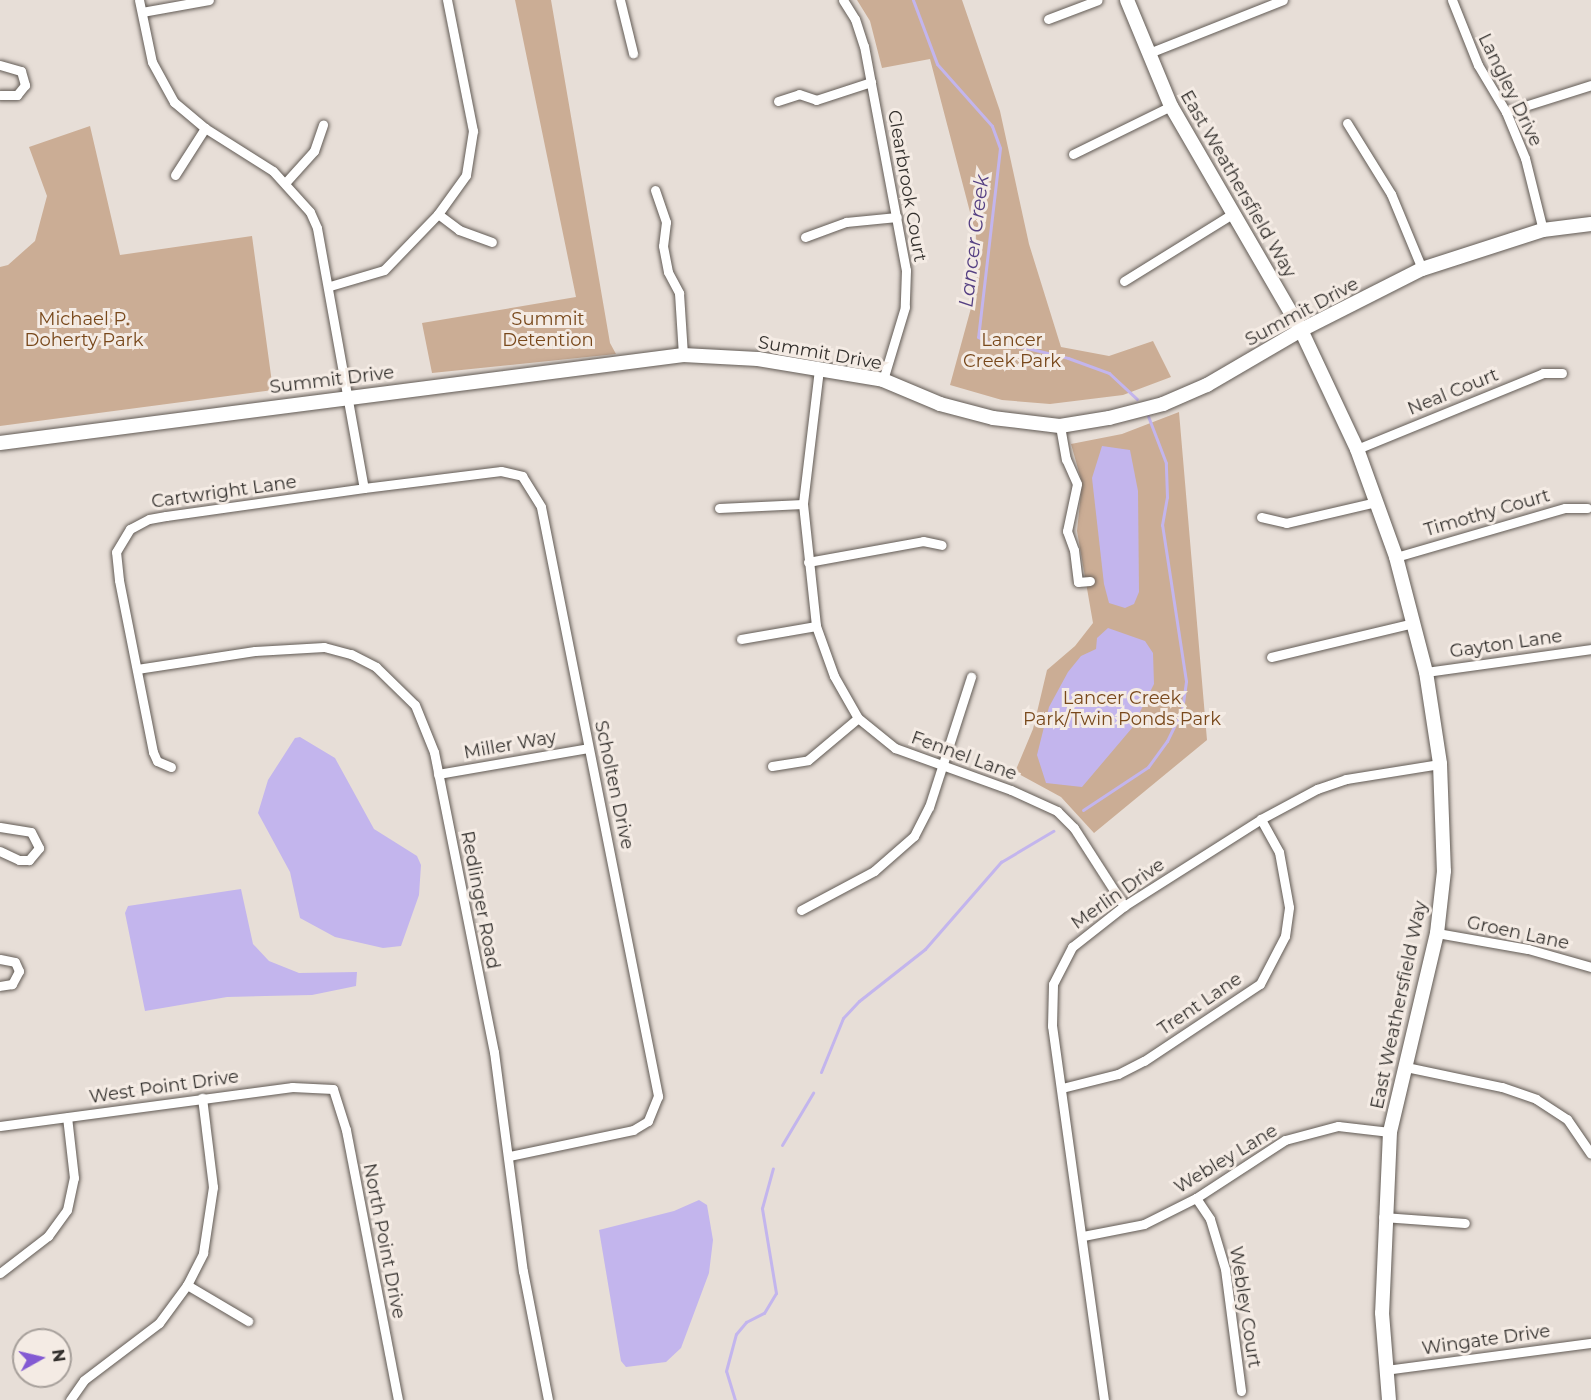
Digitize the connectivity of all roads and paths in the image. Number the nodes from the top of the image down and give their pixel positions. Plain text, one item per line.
1 (139, 0) edge
2 (208, 0) edge
3 (447, 0) edge
4 (620, 0) edge
5 (843, 0) edge
6 (1098, 0) edge
7 (1127, 0) edge
8 (1283, 0) edge
9 (1452, 0) edge
10 (142, 12) junction
11 (1048, 19) dead end
12 (633, 53) dead end
13 (1149, 53) junction
14 (0, 65) edge
15 (871, 82) junction
16 (1591, 85) edge
17 (0, 95) edge
18 (778, 101) dead end
19 (1171, 106) junction
20 (1506, 112) junction
21 (1347, 123) dead end
22 (323, 125) dead end
23 (205, 128) junction
24 (1073, 154) dead end
25 (175, 175) dead end
26 (286, 182) junction
27 (655, 190) dead end
28 (438, 214) junction
29 (1232, 214) junction
30 (897, 217) junction
31 (1591, 224) edge
32 (1543, 230) junction
33 (805, 237) dead end
34 (492, 242) dead end
35 (1422, 269) junction
36 (1124, 281) dead end
37 (330, 286) junction
38 (1301, 330) junction
39 (682, 355) junction
40 (819, 369) junction
41 (1562, 373) dead end
42 (883, 380) junction
43 (349, 396) junction
44 (1060, 426) junction
45 (0, 443) edge
46 (1357, 449) junction
47 (364, 488) junction
48 (1376, 502) junction
49 (803, 504) junction
50 (719, 508) dead end
51 (1587, 508) dead end
52 (1261, 517) dead end
53 (942, 545) dead end
54 (1396, 557) junction
55 (808, 562) junction
56 (1090, 581) dead end
57 (1414, 623) junction
58 (816, 626) junction
59 (741, 639) dead end
60 (1591, 649) edge
61 (1271, 657) dead end
62 (136, 669) junction
63 (1426, 672) junction
64 (971, 677) dead end
65 (858, 718) junction
66 (588, 748) junction
67 (1440, 764) junction
68 (772, 766) dead end
69 (171, 767) dead end
70 (942, 768) junction
71 (438, 774) junction
72 (1261, 819) junction
73 (0, 827) edge
74 (0, 851) edge
75 (1124, 906) junction
76 (801, 910) dead end
77 (1437, 933) junction
78 (0, 959) edge
79 (1591, 968) edge
80 (0, 986) edge
81 (1406, 1067) junction
82 (1062, 1088) junction
83 (333, 1089) joint
84 (202, 1098) junction
85 (67, 1117) junction
86 (0, 1126) edge
87 (1390, 1132) junction
88 (1591, 1154) edge
89 (510, 1156) junction
90 (1196, 1198) junction
91 (1383, 1217) junction
92 (1465, 1223) dead end
93 (1083, 1236) junction
94 (0, 1273) edge
95 (188, 1285) junction
96 (248, 1321) dead end
97 (1591, 1343) edge
98 (1386, 1370) junction
99 (1241, 1391) dead end
100 (70, 1400) edge
101 (398, 1400) edge
102 (548, 1400) edge
103 (1104, 1400) edge
104 (1389, 1400) edge

1 - 10 street
2 - 10 street
3 - 28 street
4 - 12 street
5 - 15 street, Clearbrook Court
6 - 11 street
7 - 13 street, East Weathersfield Way
8 - 13 street
9 - 20 street, Langley Drive
10 - 23 street
13 - 19 street, East Weathersfield Way
14 - 17 street
15 - 18 street
15 - 30 street, Clearbrook Court
16 - 20 street
19 - 24 street
19 - 29 street, East Weathersfield Way
20 - 32 street, Langley Drive
21 - 35 street
22 - 26 street
23 - 25 street
23 - 26 street
26 - 37 street
27 - 39 street
28 - 34 street
28 - 37 street
29 - 36 street
29 - 38 street, East Weathersfield Way
30 - 33 street
30 - 42 street, Clearbrook Court
31 - 32 street, Summit Drive
32 - 35 street, Summit Drive
35 - 38 street, Summit Drive
37 - 43 street
38 - 44 street, Summit Drive
38 - 46 street, East Weathersfield Way
39 - 40 street, Summit Drive
39 - 43 street, Summit Drive
40 - 42 street, Summit Drive
40 - 49 street, Fennel Lane
41 - 46 street, Neal Court
42 - 44 street, Summit Drive
43 - 45 street, Summit Drive
43 - 47 street
44 - 56 street
46 - 48 street, East Weathersfield Way
47 - 62 street, Cartwright Lane
47 - 66 street, Scholten Drive
48 - 52 street
48 - 54 street, East Weathersfield Way
49 - 50 street
49 - 55 street, Fennel Lane
51 - 54 street, Timothy Court
53 - 55 street
54 - 57 street, East Weathersfield Way
55 - 58 street, Fennel Lane
57 - 61 street
57 - 63 street, East Weathersfield Way
58 - 59 street
58 - 65 street, Fennel Lane
60 - 63 street, Gayton Lane
62 - 69 street, Cartwright Lane
62 - 71 street, Redlinger Road
63 - 67 street, East Weathersfield Way
64 - 70 street
65 - 68 street
65 - 70 street, Fennel Lane
66 - 71 street, Miller Way
66 - 89 street, Scholten Drive
67 - 72 street, Merlin Drive
67 - 77 street, East Weathersfield Way
70 - 75 street, Fennel Lane
70 - 76 street
71 - 89 street, Redlinger Road
72 - 75 street, Merlin Drive
72 - 82 street, Trent Lane
73 - 74 street
75 - 82 street, Merlin Drive
77 - 79 street, Groen Lane
77 - 81 street, East Weathersfield Way
78 - 80 street
81 - 87 street, East Weathersfield Way
81 - 88 street
82 - 93 street, Merlin Drive
83 - 84 street, West Point Drive
83 - 101 street, North Point Drive
84 - 85 street, West Point Drive
84 - 95 street
85 - 86 street, West Point Drive
85 - 94 street
87 - 90 street, Webley Lane
87 - 91 street, East Weathersfield Way
89 - 102 street, Redlinger Road
90 - 93 street, Webley Lane
90 - 99 street, Webley Court
91 - 92 street
91 - 98 street, East Weathersfield Way
93 - 103 street, Merlin Drive
95 - 96 street
95 - 100 street
97 - 98 street, Wingate Drive
98 - 104 street, East Weathersfield Way

